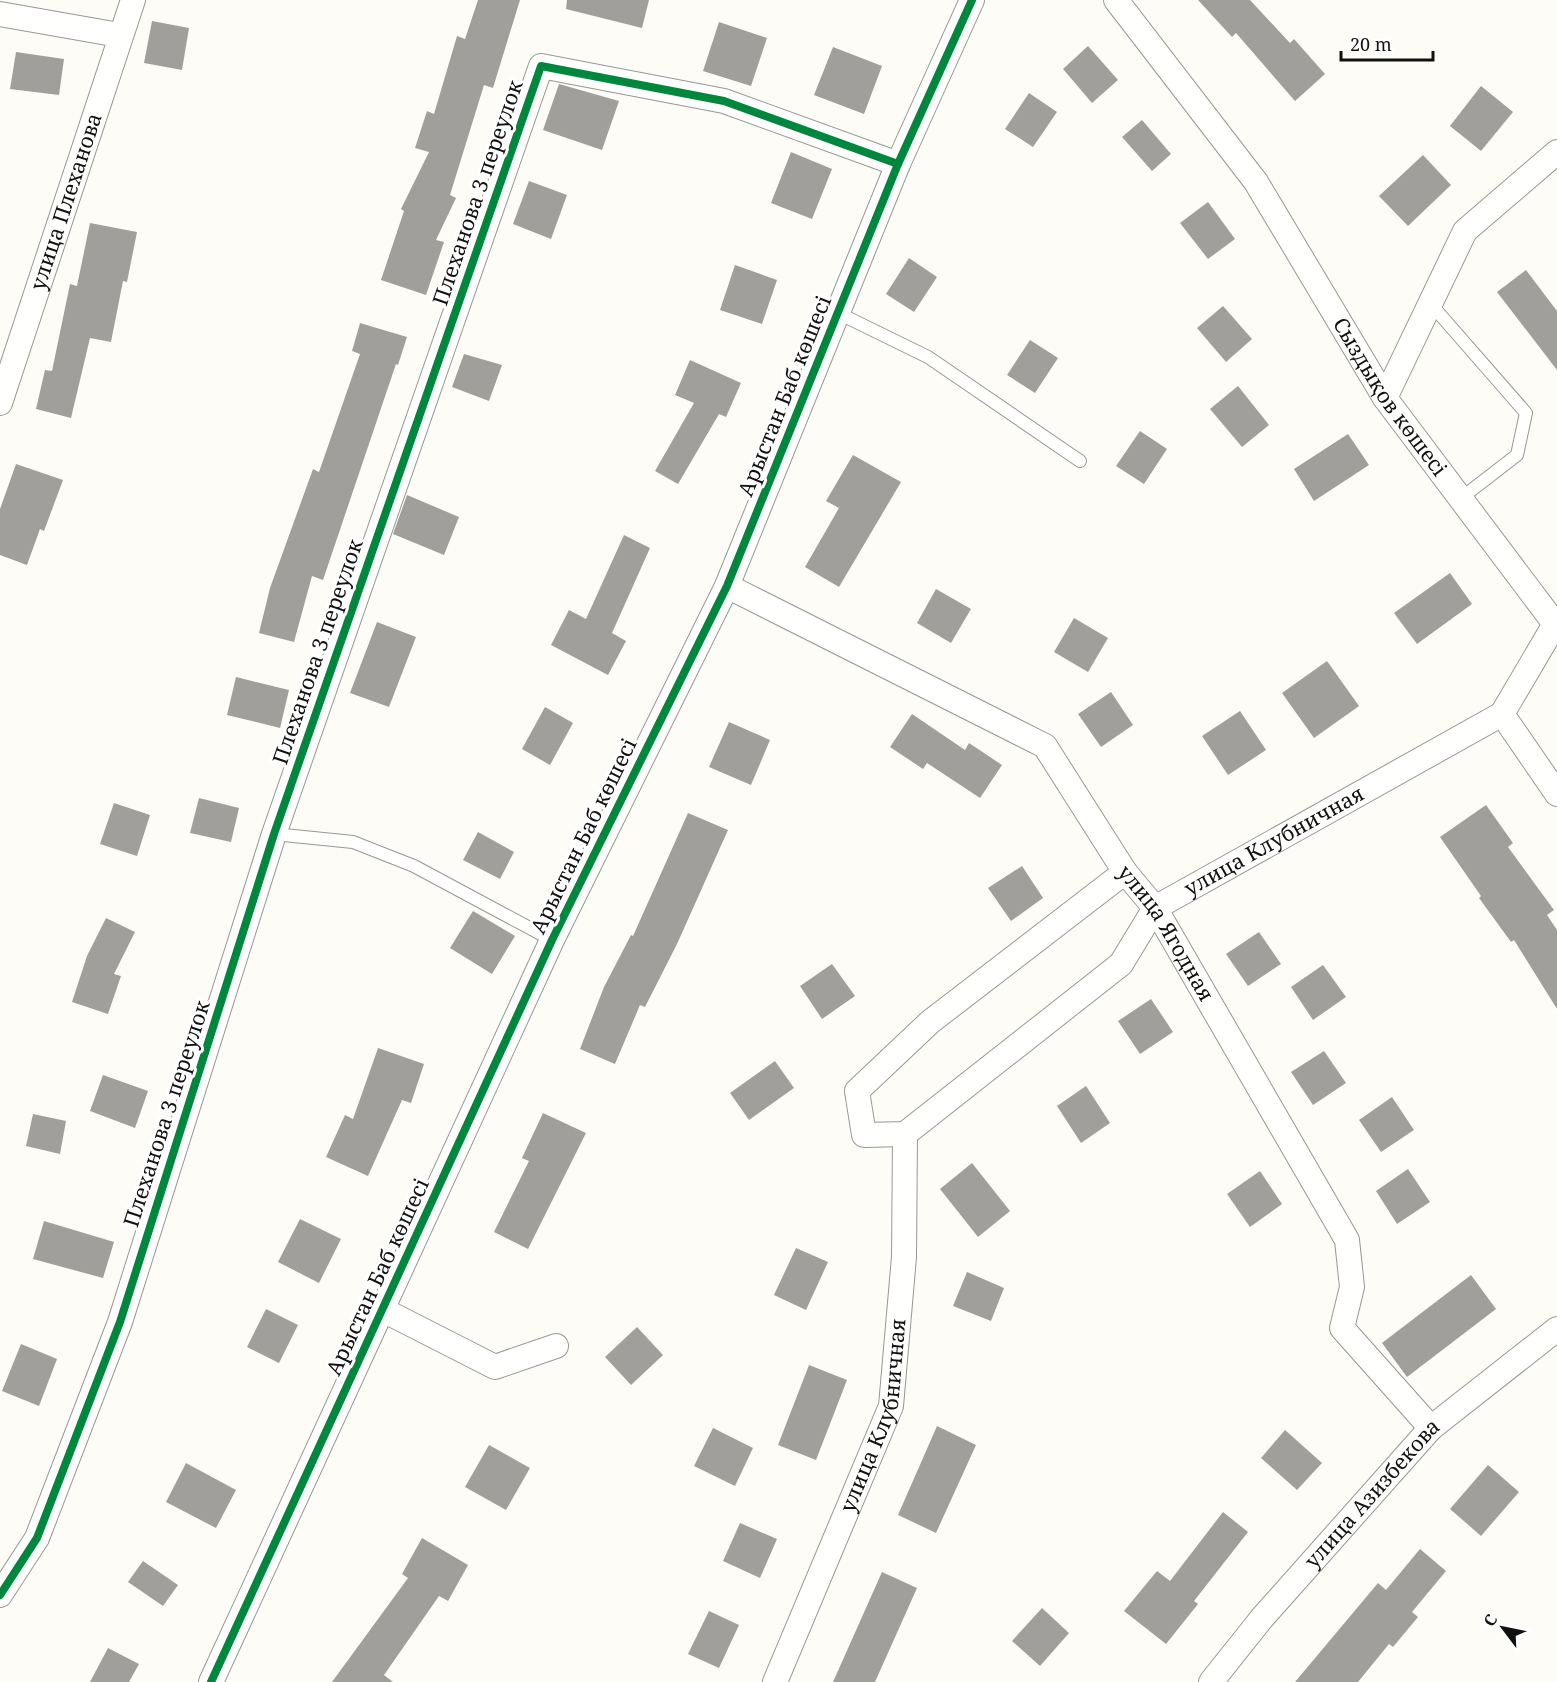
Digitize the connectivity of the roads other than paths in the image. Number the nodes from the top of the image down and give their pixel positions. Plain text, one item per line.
1 (133, 0) edge
2 (972, 0) edge
3 (1116, 0) edge
4 (0, 14) edge
5 (119, 35) junction
6 (1557, 152) edge
7 (898, 164) junction
8 (1430, 303) junction
9 (838, 313) junction
10 (1384, 398) junction
11 (0, 403) edge
12 (1080, 460) dead end
13 (1460, 499) junction
14 (727, 586) junction
15 (1502, 714) junction
16 (1557, 794) edge
17 (274, 834) junction
18 (1125, 872) junction
19 (1155, 908) junction
20 (552, 940) junction
21 (905, 1134) junction
22 (383, 1310) junction
23 (1557, 1329) edge
24 (556, 1346) dead end
25 (1431, 1428) junction
26 (0, 1595) edge
27 (211, 1682) edge
28 (775, 1682) edge
29 (1211, 1682) edge

1 - 5 street, улица Плеханова
2 - 7 street, Арыстан Баб көшесі
3 - 10 street, Сыздықов көшесі
4 - 5 street
5 - 11 street, улица Плеханова
6 - 8 street
7 - 9 street, Арыстан Баб көшесі
7 - 17 street, Плеханова 3 переулок
8 - 10 street
8 - 13 lane
9 - 12 lane
9 - 14 street, Арыстан Баб көшесі
10 - 13 street, Сыздықов көшесі
13 - 15 street, Сыздықов көшесі
14 - 18 street, улица Ягодная
14 - 20 street, Арыстан Баб көшесі
15 - 16 street
15 - 19 street, улица Клубничная
17 - 20 lane
17 - 26 street, Плеханова 3 переулок
18 - 19 street, улица Ягодная
18 - 21 street
19 - 21 street, улица Клубничная
19 - 25 street, улица Ягодная
20 - 22 street, Арыстан Баб көшесі
21 - 28 street, улица Клубничная
22 - 24 street
22 - 27 street, Арыстан Баб көшесі
23 - 25 street, улица Азизбекова
25 - 29 street, улица Азизбекова

